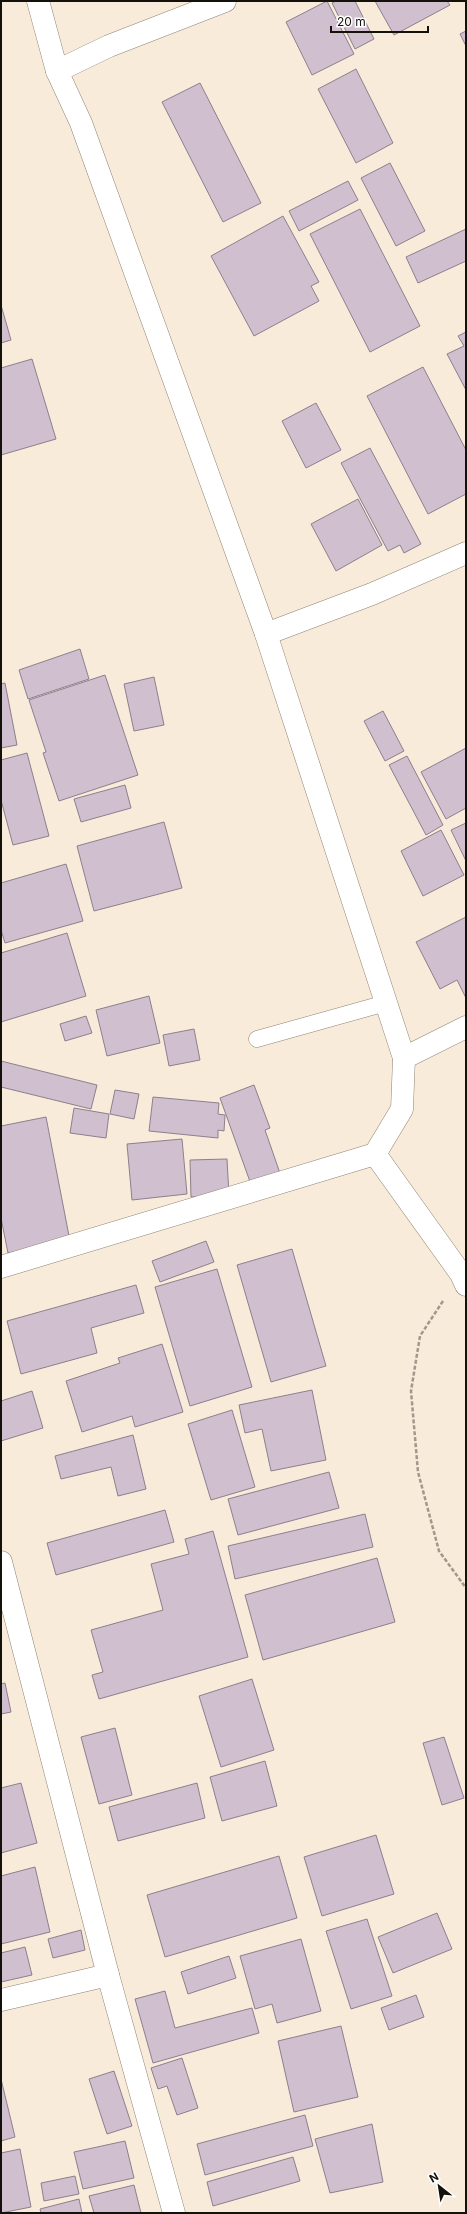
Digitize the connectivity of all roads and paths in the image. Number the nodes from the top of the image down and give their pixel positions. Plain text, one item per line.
1 (38, 1) edge
2 (225, 1) edge
3 (57, 72) junction
4 (466, 553) edge
5 (266, 634) junction
6 (386, 1003) junction
7 (466, 1027) edge
8 (257, 1039) dead end
9 (404, 1058) junction
10 (375, 1154) junction
11 (1, 1267) edge
12 (464, 1280) edge
13 (1, 1562) edge
14 (466, 1588) edge
15 (108, 1975) junction
16 (1, 2000) edge
17 (174, 2213) edge

1 - 3 street
2 - 3 street
3 - 5 street
4 - 5 street
5 - 6 street
6 - 8 lane
6 - 9 street
7 - 9 street
9 - 10 street
10 - 11 street
10 - 12 street
12 - 14 path
13 - 15 street
15 - 16 street
15 - 17 street

